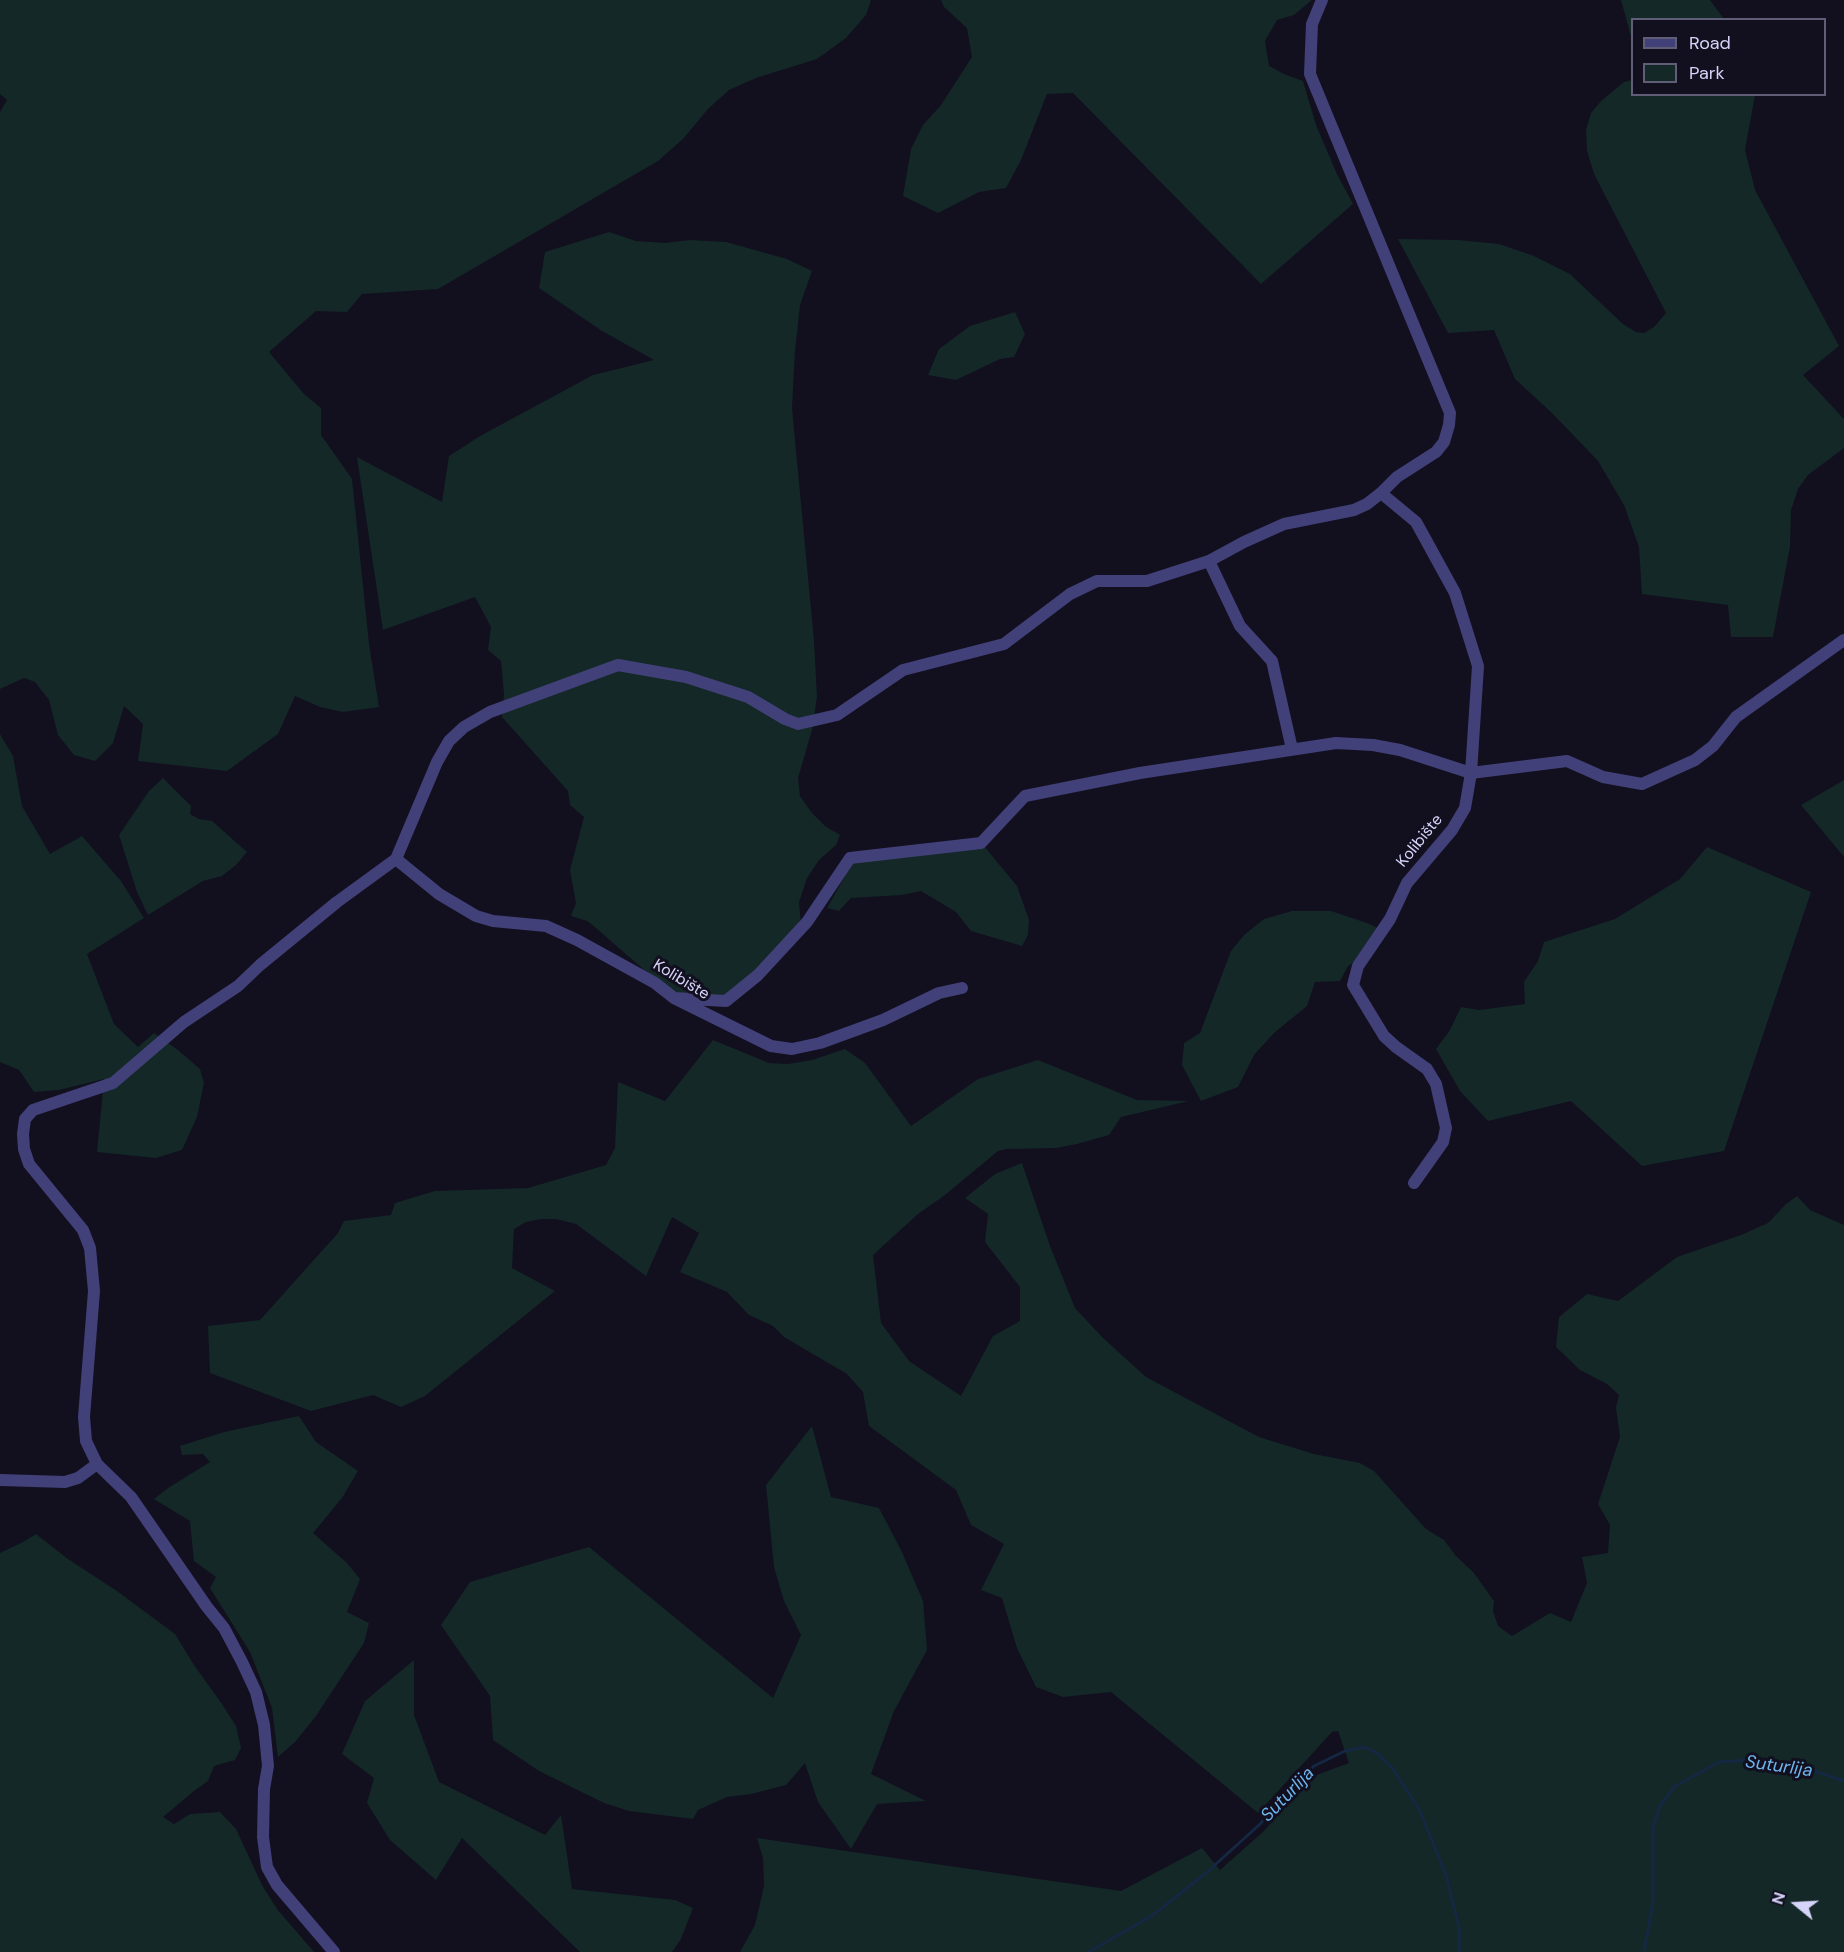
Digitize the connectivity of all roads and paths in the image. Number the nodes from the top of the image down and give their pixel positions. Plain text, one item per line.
1 (1322, 0) edge
2 (1381, 494) junction
3 (1209, 561) junction
4 (1844, 640) edge
5 (1292, 749) junction
6 (1471, 774) junction
7 (396, 859) junction
8 (962, 988) dead end
9 (674, 998) junction
10 (1414, 1184) dead end
11 (97, 1464) junction
12 (0, 1480) edge
13 (334, 1952) edge

1 - 2 street
2 - 3 street
2 - 6 street, Kolibište
3 - 5 street
3 - 7 street
4 - 6 street
5 - 6 street
5 - 9 street
6 - 10 street, Kolibište
7 - 9 street, Kolibište
7 - 11 street
8 - 9 street, Kolibište
11 - 12 street
11 - 13 street

